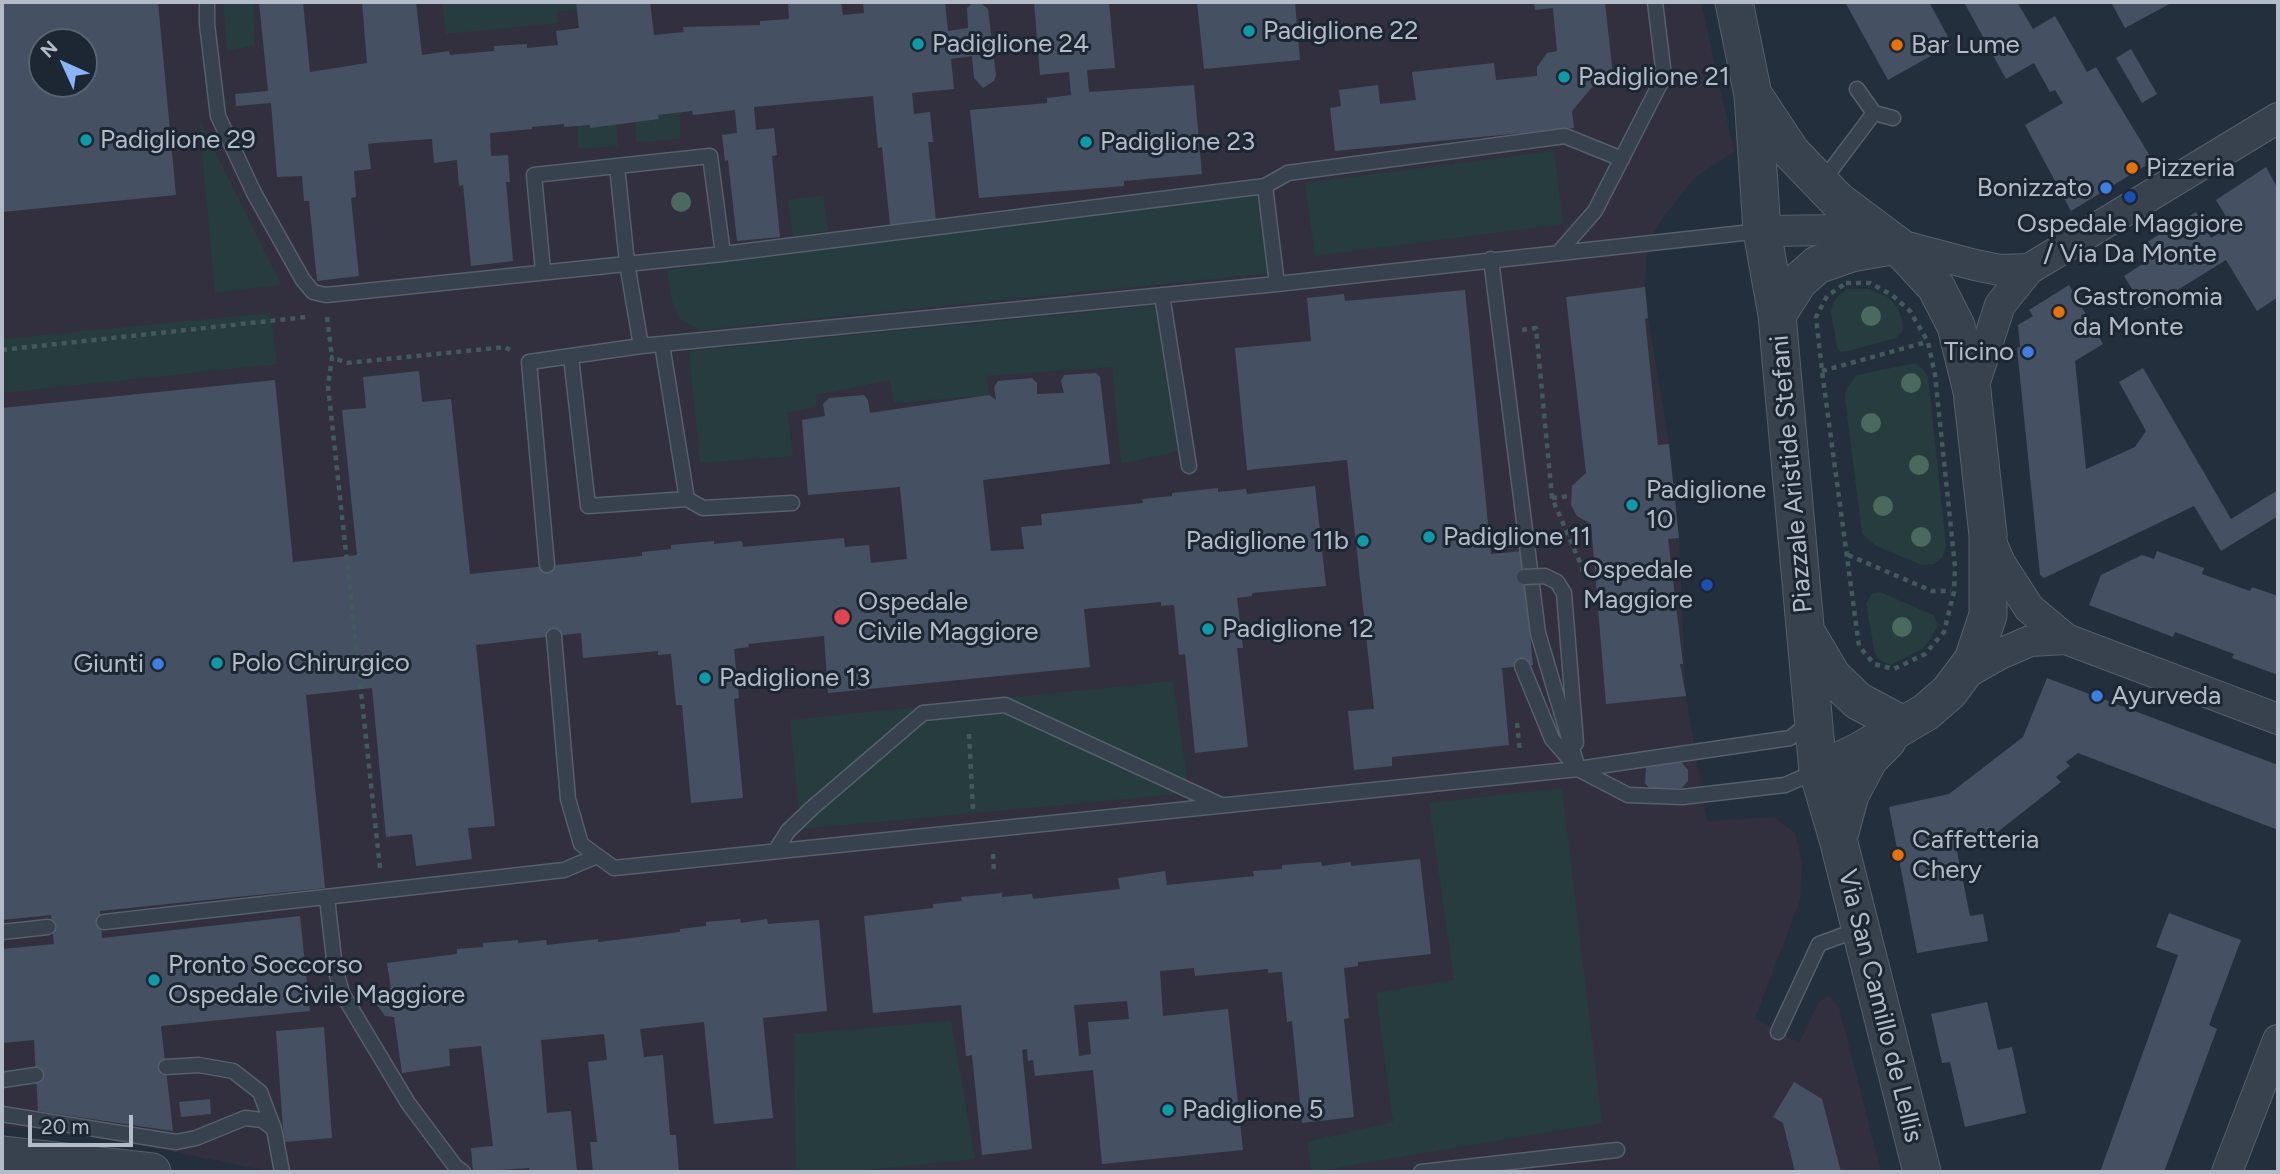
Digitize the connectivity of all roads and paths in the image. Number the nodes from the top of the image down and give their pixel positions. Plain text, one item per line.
1 (207, 2) edge
2 (1655, 2) edge
3 (1734, 2) edge
4 (1857, 89) dead end
5 (1753, 96) junction
6 (1874, 113) junction
7 (1892, 118) dead end
8 (2278, 118) edge
9 (1622, 159) junction
10 (617, 166) junction
11 (1821, 183) junction
12 (1265, 186) junction
13 (1762, 231) junction
14 (1897, 245) junction
15 (1559, 252) junction
16 (723, 254) junction
17 (1491, 260) junction
18 (627, 263) junction
19 (2029, 269) junction
20 (543, 271) junction
21 (1277, 284) junction
22 (1162, 295) junction
23 (1777, 315) junction
24 (1509, 332) dead end
25 (1928, 342) junction
26 (662, 344) junction
27 (641, 346) junction
28 (2, 350) edge
29 (331, 357) junction
30 (570, 357) junction
31 (529, 362) junction
32 (1822, 371) junction
33 (1972, 391) junction
34 (1189, 466) dead end
35 (1689, 485) dead end
36 (1673, 486) dead end
37 (1570, 496) dead end
38 (1552, 498) junction
39 (687, 499) junction
40 (792, 503) dead end
41 (1988, 535) junction
42 (1847, 555) junction
43 (547, 565) dead end
44 (1524, 577) dead end
45 (1583, 580) dead end
46 (1954, 592) junction
47 (1806, 633) junction
48 (554, 636) dead end
49 (2066, 639) junction
50 (1522, 666) dead end
51 (1961, 676) junction
52 (967, 709) junction
53 (2278, 719) edge
54 (1812, 721) junction
55 (1903, 725) junction
56 (1578, 769) junction
57 (1818, 771) junction
58 (1222, 805) junction
59 (974, 813) dead end
60 (1838, 839) junction
61 (993, 845) dead end
62 (776, 850) junction
63 (597, 856) junction
64 (994, 874) dead end
65 (383, 891) junction
66 (327, 898) junction
67 (104, 922) dead end
68 (48, 927) dead end
69 (1860, 929) junction
70 (2, 932) edge
71 (1778, 1032) dead end
72 (2278, 1040) edge
73 (166, 1067) dead end
74 (36, 1075) dead end
75 (2, 1080) edge
76 (2, 1114) edge
77 (274, 1129) junction
78 (1617, 1150) dead end
79 (2, 1155) edge
80 (152, 1172) edge
81 (282, 1172) edge
82 (463, 1172) edge
83 (1421, 1172) edge
84 (1922, 1172) edge
85 (2227, 1172) edge

1 - 20 lane
2 - 9 lane
3 - 5 street, Piazzale Aristide Stefani
4 - 6 lane
5 - 11 street
5 - 13 street, Piazzale Aristide Stefani
6 - 7 lane
6 - 11 lane
8 - 19 street
9 - 12 lane
9 - 15 lane
10 - 16 lane
10 - 18 lane
10 - 20 lane
11 - 14 street
12 - 16 lane
12 - 21 lane
13 - 14 street
13 - 15 lane
13 - 23 street, Piazzale Aristide Stefani
14 - 19 street
14 - 23 street, Piazzale Aristide Stefani
14 - 33 street
15 - 17 lane
16 - 18 lane
17 - 21 lane
17 - 56 lane
18 - 20 lane
18 - 27 lane
19 - 33 street
21 - 22 lane
22 - 26 lane
22 - 34 lane
23 - 47 street, Piazzale Aristide Stefani
24 - 38 path
25 - 32 path
25 - 32 path
25 - 46 path
26 - 27 lane
26 - 39 lane
27 - 30 lane
28 - 29 path
29 - 31 path
29 - 65 path
30 - 31 lane
30 - 39 lane
31 - 43 lane
32 - 42 path
33 - 41 street
35 - 36 path
37 - 38 path
38 - 45 path
39 - 40 lane
41 - 49 street
41 - 51 street
42 - 46 path
42 - 46 path
44 - 56 lane, bridge
47 - 54 street, Piazzale Aristide Stefani
47 - 55 street, Piazzale Aristide Stefani
48 - 63 lane
49 - 51 street
49 - 53 street
50 - 56 lane
51 - 55 street
52 - 58 lane
52 - 59 path
52 - 62 lane
54 - 56 lane
54 - 57 street, Piazzale Aristide Stefani
55 - 57 street
55 - 60 street, Via San Camillo de Lellis
56 - 57 lane
56 - 58 lane
57 - 60 street, Via San Camillo de Lellis
58 - 62 lane
60 - 69 street, Via San Camillo de Lellis
61 - 64 path
62 - 63 lane
63 - 65 lane
65 - 66 lane
66 - 67 lane
66 - 82 lane
68 - 70 lane
69 - 71 lane
69 - 84 street, Via San Camillo de Lellis
72 - 85 street
73 - 77 lane
74 - 75 lane
76 - 77 lane
77 - 81 lane
78 - 83 lane
79 - 80 street

